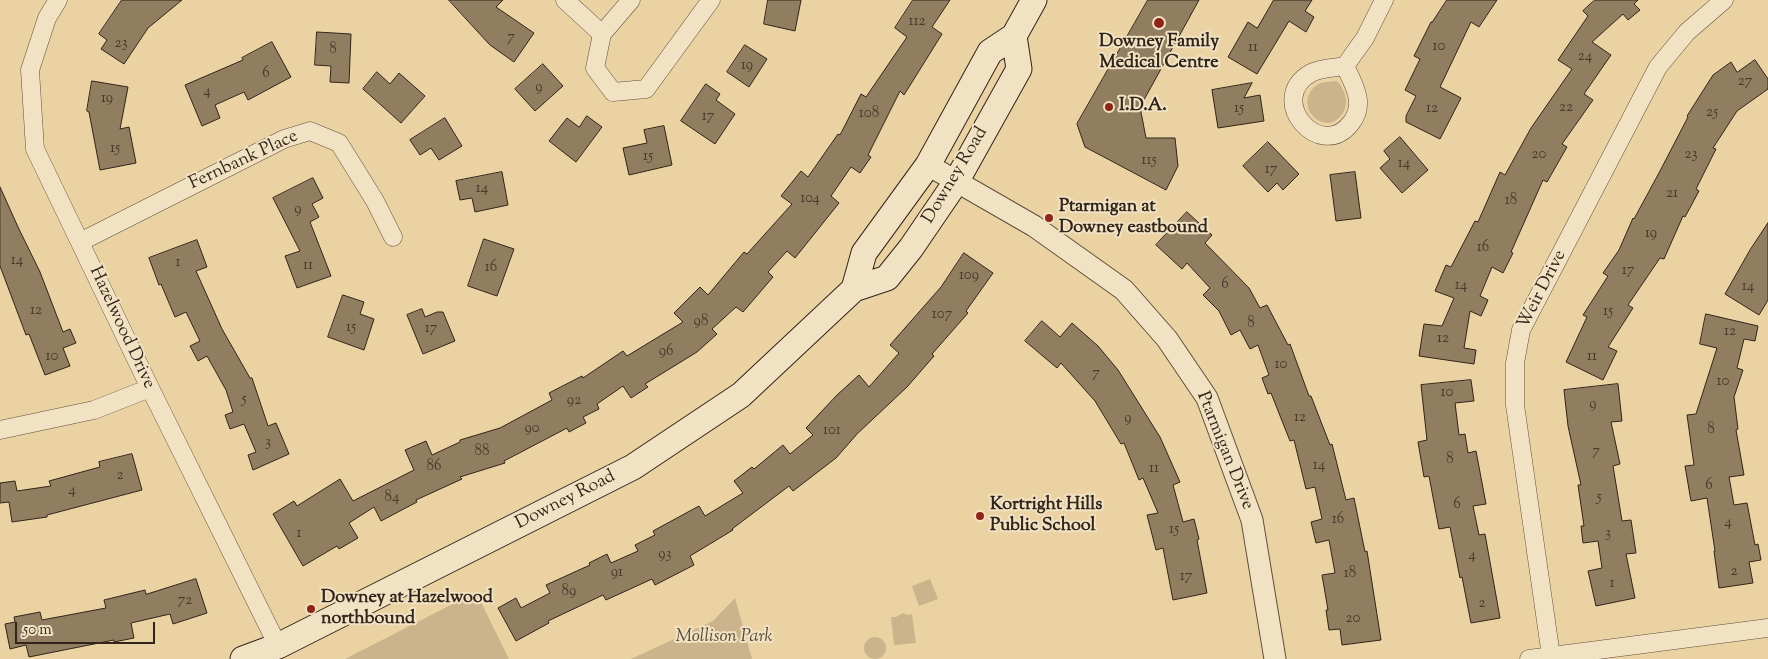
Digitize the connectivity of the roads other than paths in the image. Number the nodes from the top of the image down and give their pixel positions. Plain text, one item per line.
1 (58, 0) edge
2 (565, 0) edge
3 (631, 0) edge
4 (711, 0) edge
5 (1034, 0) edge
6 (1384, 0) edge
7 (1724, 0) edge
8 (602, 34) junction
9 (1014, 36) junction
10 (1345, 66) dead end
11 (928, 165) junction
12 (956, 182) junction
13 (393, 237) dead end
14 (80, 242) junction
15 (854, 289) junction
16 (150, 388) junction
17 (0, 430) edge
18 (1768, 628) edge
19 (278, 646) junction
20 (1551, 656) junction
21 (243, 659) edge
22 (1275, 659) edge
23 (1529, 659) edge

1 - 14 street, Hazelwood Drive
2 - 8 street
3 - 8 street
4 - 8 street
5 - 9 main road, Downey Road
6 - 10 street
7 - 20 street, Weir Drive
9 - 11 main road, Downey Road
9 - 12 main road, Downey Road
11 - 12 street, Ptarmigan Drive
11 - 15 main road, Downey Road
12 - 15 main road, Downey Road
12 - 22 street, Ptarmigan Drive
13 - 14 street, Fernbank Place
14 - 16 street, Hazelwood Drive
15 - 19 main road, Downey Road
16 - 17 street
16 - 19 street, Hazelwood Drive
18 - 20 street
19 - 21 main road, Downey Road
20 - 23 street

